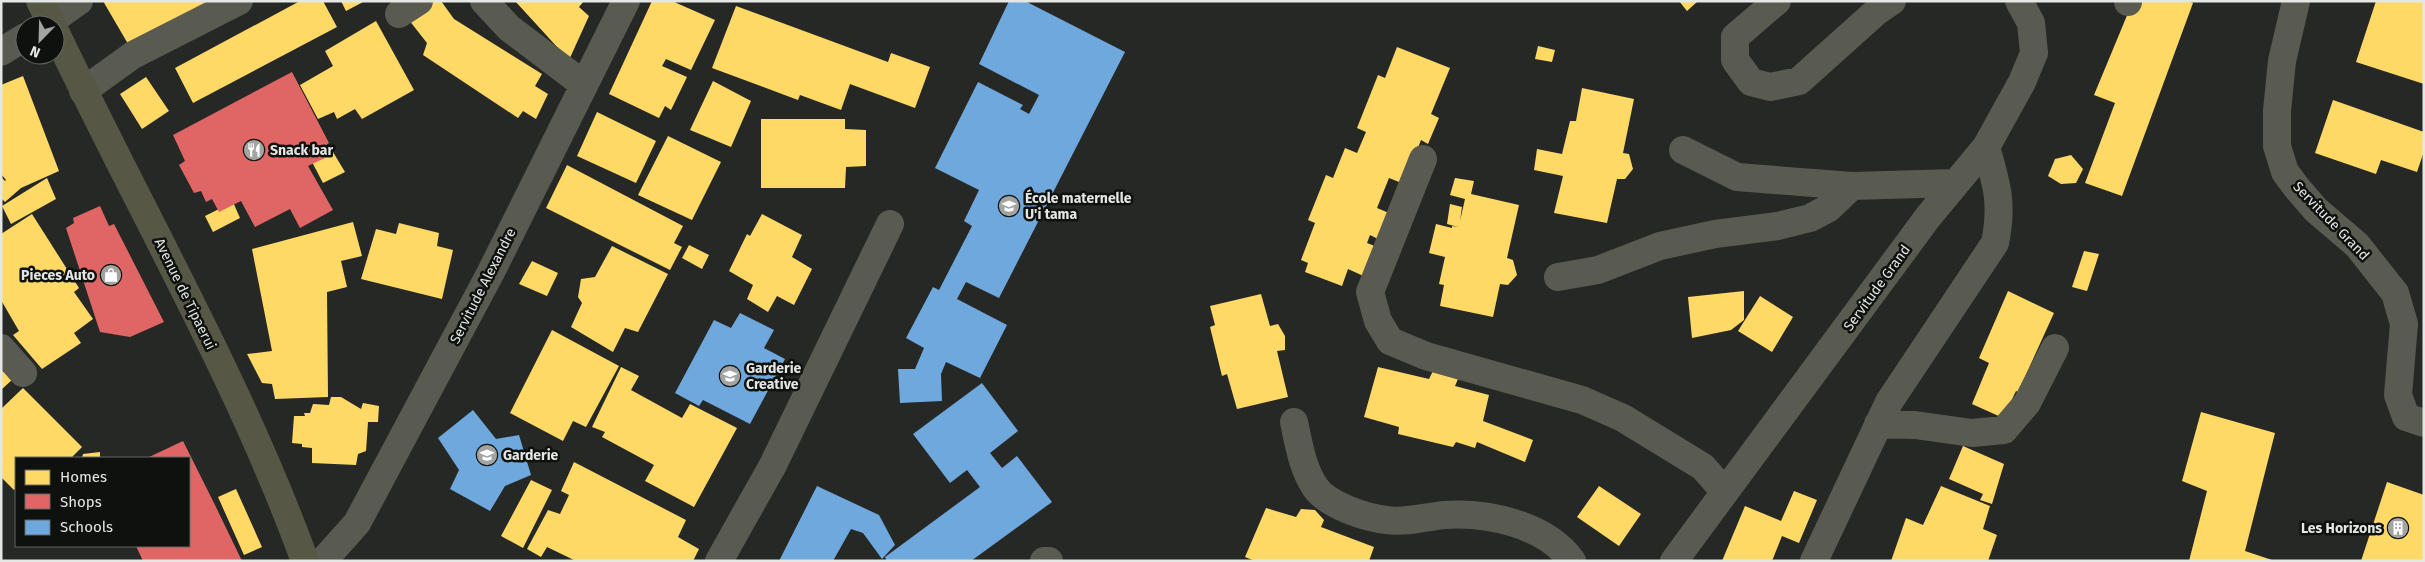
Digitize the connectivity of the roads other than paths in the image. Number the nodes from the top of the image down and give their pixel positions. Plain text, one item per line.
1 (79, 1) edge
2 (239, 1) edge
3 (484, 1) edge
4 (626, 1) edge
5 (1777, 1) edge
6 (1892, 1) edge
7 (2019, 1) edge
8 (2296, 1) edge
9 (57, 15) edge
10 (15, 43) edge
11 (1, 52) edge
12 (65, 55) edge
13 (583, 84) junction
14 (83, 91) junction
15 (1986, 148) junction
16 (1683, 150) dead end
17 (1423, 159) dead end
18 (1956, 183) junction
19 (1852, 186) junction
20 (890, 224) dead end
21 (1558, 278) dead end
22 (1, 348) edge
23 (2055, 348) dead end
24 (23, 373) dead end
25 (1294, 422) dead end
26 (2424, 423) edge
27 (1878, 424) junction
28 (1725, 492) junction
29 (305, 561) edge
30 (323, 561) edge
31 (719, 561) edge
32 (1044, 561) edge
33 (1049, 561) edge
34 (1572, 561) edge
35 (1674, 561) edge
36 (1814, 561) edge

1 - 9 street
2 - 14 street
3 - 13 street
4 - 13 street, Servitude Alexandre
5 - 6 street
7 - 15 street, Servitude Grand
8 - 26 street, Servitude Grand
10 - 11 street
12 - 14 main road, Avenue de Tipaerui
13 - 30 street, Servitude Alexandre
14 - 29 main road, Avenue de Tipaerui
15 - 18 street, Servitude Grand
15 - 27 street
16 - 19 street
17 - 28 street
18 - 19 street
18 - 28 street, Servitude Grand
19 - 21 street
20 - 31 street
22 - 24 street
23 - 27 street
25 - 34 street
27 - 36 street
28 - 35 street, Servitude Grand
32 - 33 street

